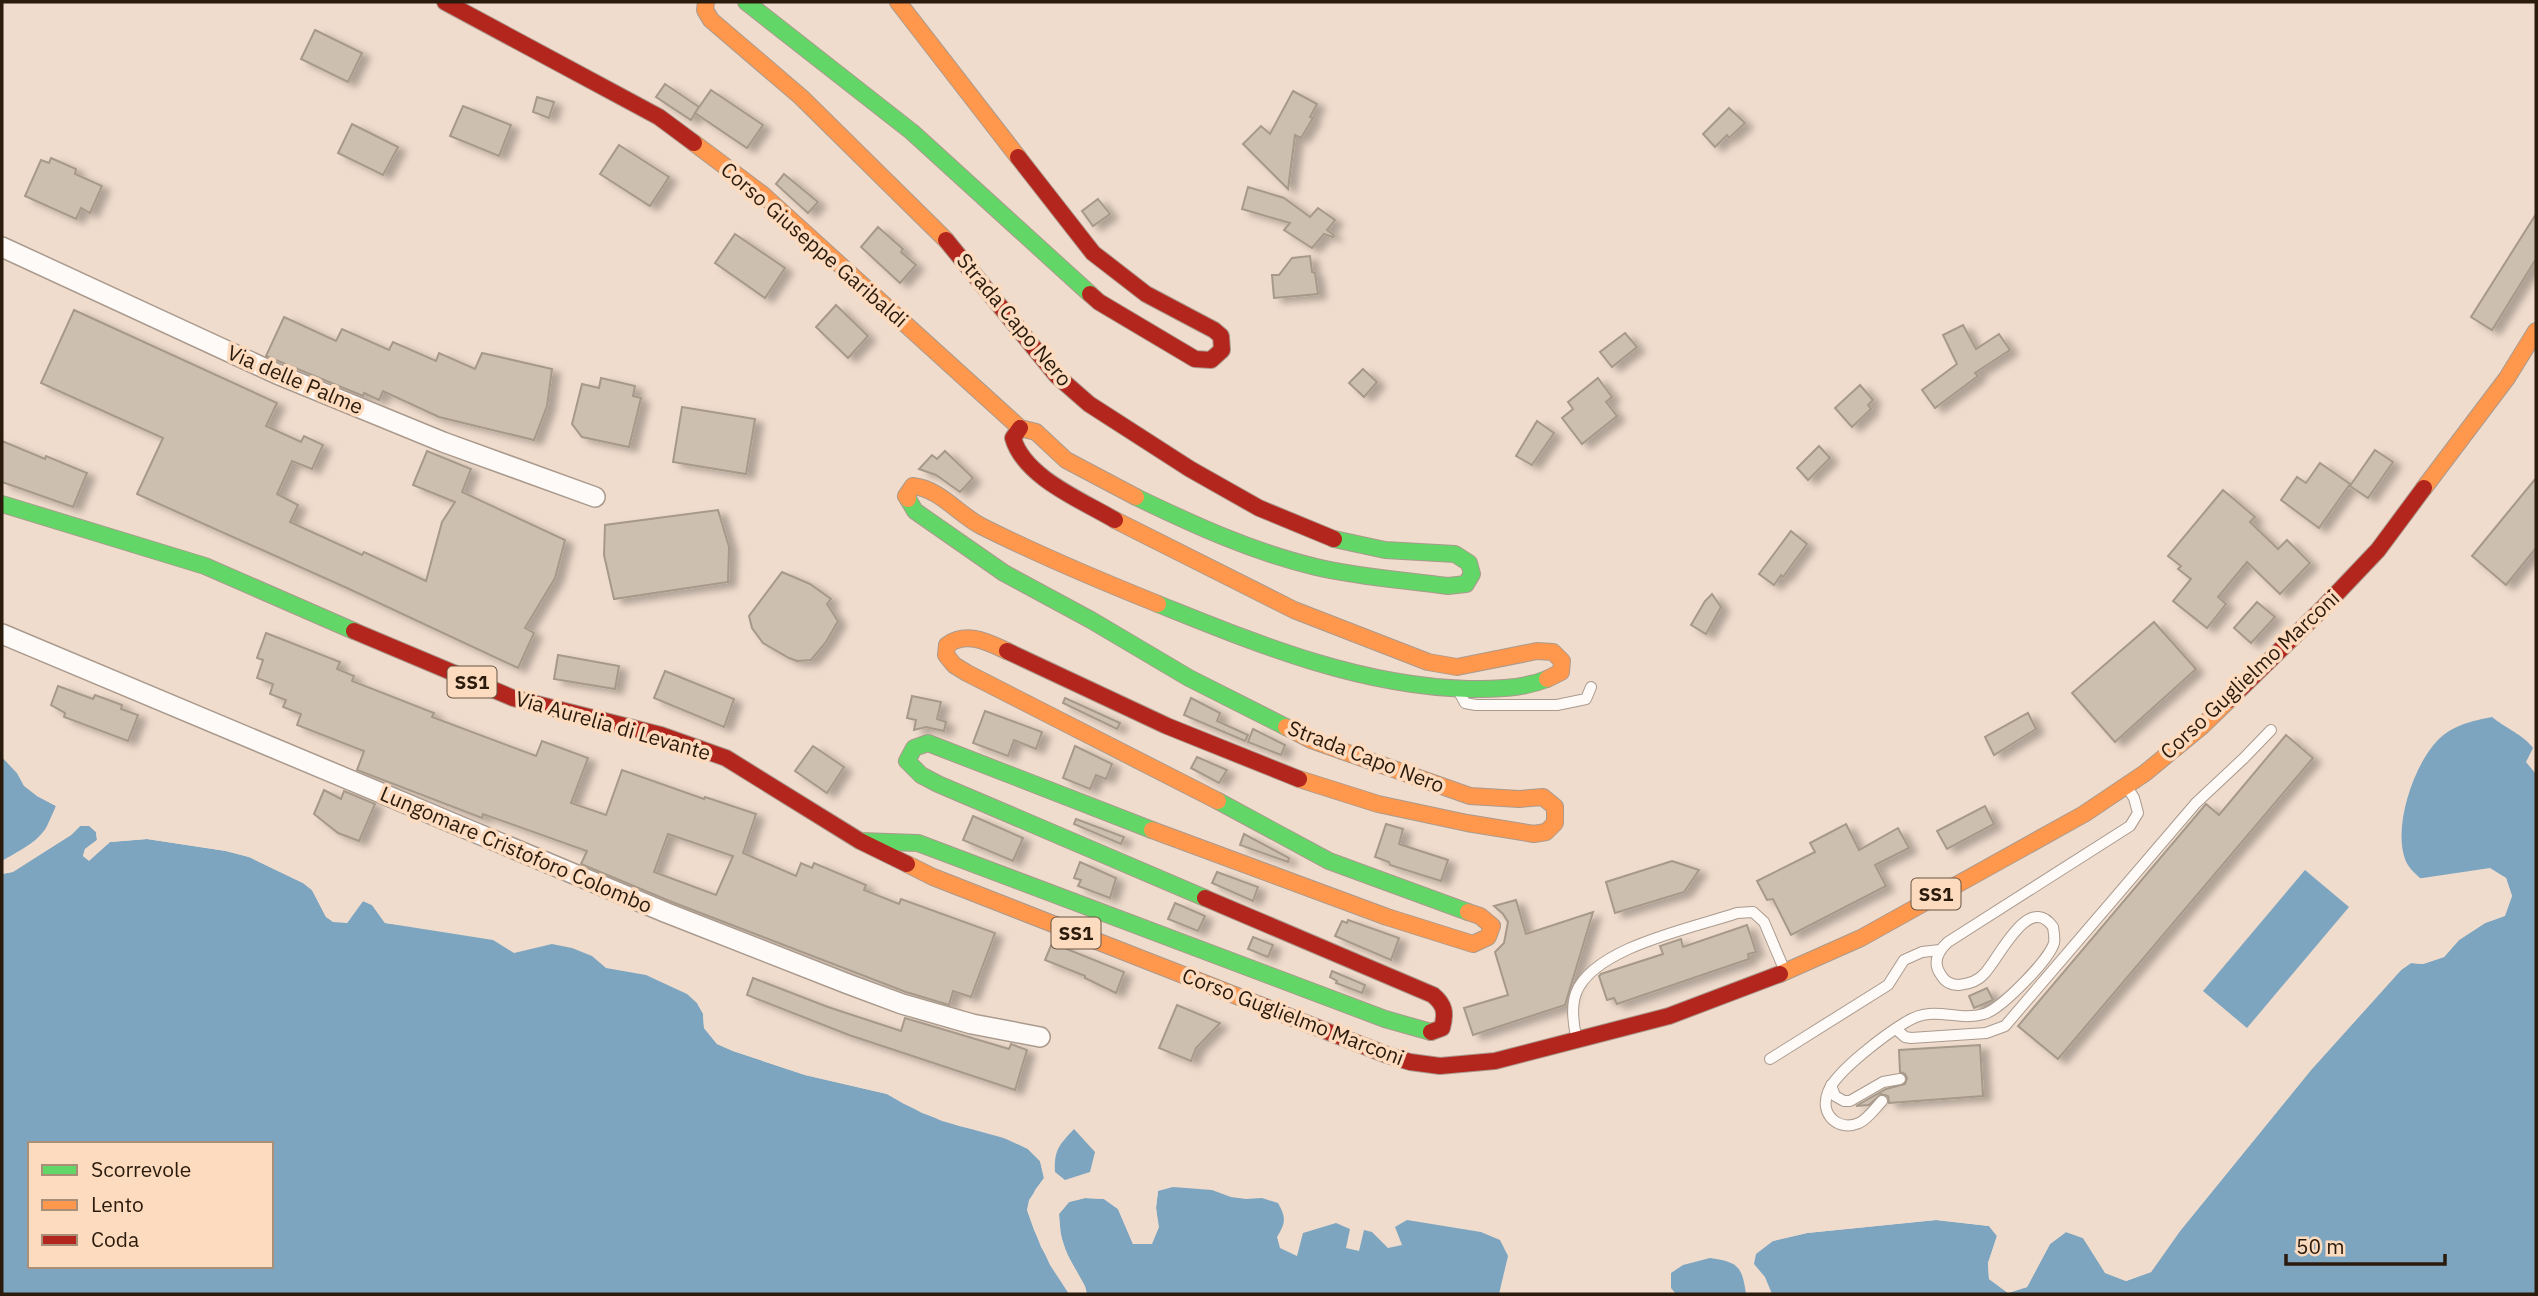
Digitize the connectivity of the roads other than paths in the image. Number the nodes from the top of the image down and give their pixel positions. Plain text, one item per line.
1 (445, 2) edge
2 (706, 2) edge
3 (746, 2) edge
4 (898, 2) edge
5 (2, 247) edge
6 (2536, 331) edge
7 (1020, 428) junction
8 (595, 497) dead end
9 (2, 504) edge
10 (2, 634) edge
11 (1591, 687) dead end
12 (1457, 688) junction
13 (2271, 730) dead end
14 (2126, 786) junction
15 (860, 841) junction
16 (933, 877) joint
17 (1940, 950) junction
18 (1785, 972) junction
19 (1896, 1029) junction
20 (1040, 1037) dead end
21 (1577, 1040) junction
22 (1770, 1059) dead end
23 (1900, 1079) dead end
24 (1831, 1085) junction
25 (1882, 1101) dead end

1 - 7 main road, Corso Giuseppe Garibaldi
2 - 7 main road, Strada Capo Nero
3 - 4 main road
5 - 8 street, Via delle Palme
6 - 14 main road, Corso Guglielmo Marconi / SS1
7 - 12 main road, Strada Capo Nero
9 - 15 main road, Via Aurelia di Levante / SS1
10 - 20 street, Lungomare Cristoforo Colombo
11 - 12 lane
12 - 15 main road, Strada Capo Nero
13 - 19 lane
14 - 17 lane
14 - 18 main road, Corso Guglielmo Marconi / SS1
15 - 16 main road, Via Aurelia di Levante / SS1
16 - 21 main road, Corso Guglielmo Marconi / SS1
17 - 19 lane
17 - 22 lane
18 - 21 main road, Corso Guglielmo Marconi / SS1
18 - 21 lane
19 - 24 lane
23 - 24 lane
24 - 25 lane

